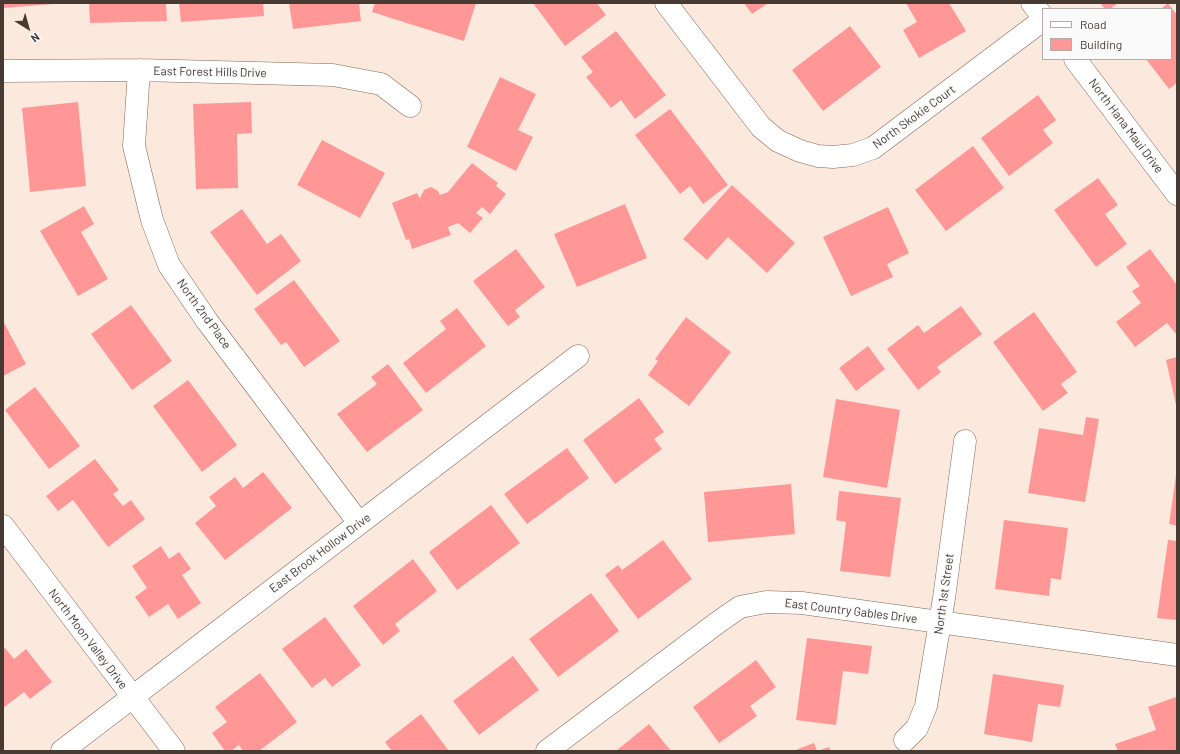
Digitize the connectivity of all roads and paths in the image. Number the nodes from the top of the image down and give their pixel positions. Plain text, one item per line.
1 (666, 3) edge
2 (1032, 3) edge
3 (1042, 18) edge
4 (1042, 20) edge
5 (1075, 60) edge
6 (139, 70) junction
7 (3, 71) edge
8 (410, 106) dead end
9 (1177, 194) edge
10 (578, 356) dead end
11 (964, 441) dead end
12 (359, 523) junction
13 (3, 526) edge
14 (940, 623) junction
15 (1177, 656) edge
16 (132, 696) junction
17 (905, 740) dead end
18 (62, 751) edge
19 (174, 751) edge
20 (547, 751) edge

1 - 4 street, North Skokie Court
2 - 3 street
5 - 9 street, North Hana Maui Drive
6 - 7 street, East Forest Hills Drive
6 - 8 street, East Forest Hills Drive
6 - 12 street, North 2nd Place
10 - 12 street, East Brook Hollow Drive
11 - 14 street, North 1st Street
12 - 16 street, East Brook Hollow Drive
13 - 16 street, North Moon Valley Drive
14 - 15 street, East Country Gables Drive
14 - 17 street, North 1st Street
14 - 20 street, East Country Gables Drive
16 - 18 street, East Brook Hollow Drive
16 - 19 street, North Moon Valley Drive

